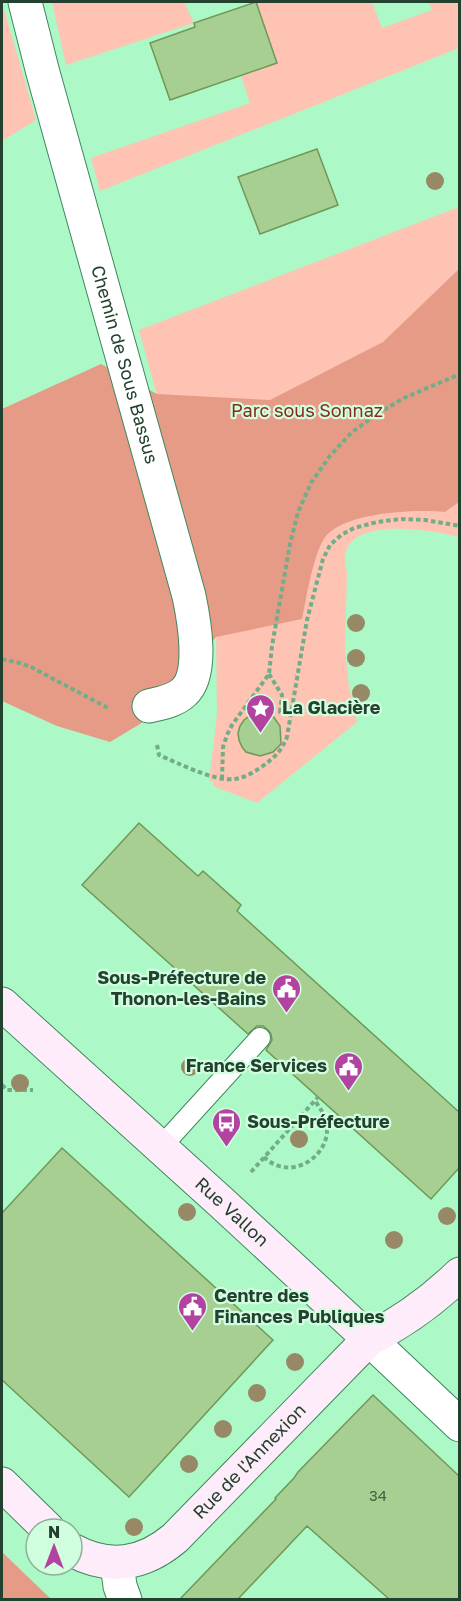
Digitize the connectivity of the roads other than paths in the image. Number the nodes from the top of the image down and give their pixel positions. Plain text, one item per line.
1 (25, 2) edge
2 (149, 706) road end
3 (2, 1004) edge
4 (260, 1038) dead end
5 (160, 1148) junction
6 (459, 1274) edge
7 (369, 1339) junction
8 (459, 1425) edge
9 (2, 1484) edge
10 (36, 1517) edge
11 (84, 1556) edge
12 (117, 1563) junction
13 (125, 1599) edge

1 - 2 street, Chemin de Sous Bassus
3 - 5 street, Rue Vallon
4 - 5 lane
5 - 7 street, Rue Vallon
6 - 7 street, Rue de l'Annexion
7 - 8 street, Rue Vallon
7 - 12 street, Rue de l'Annexion
9 - 10 street
11 - 12 street
12 - 13 street

